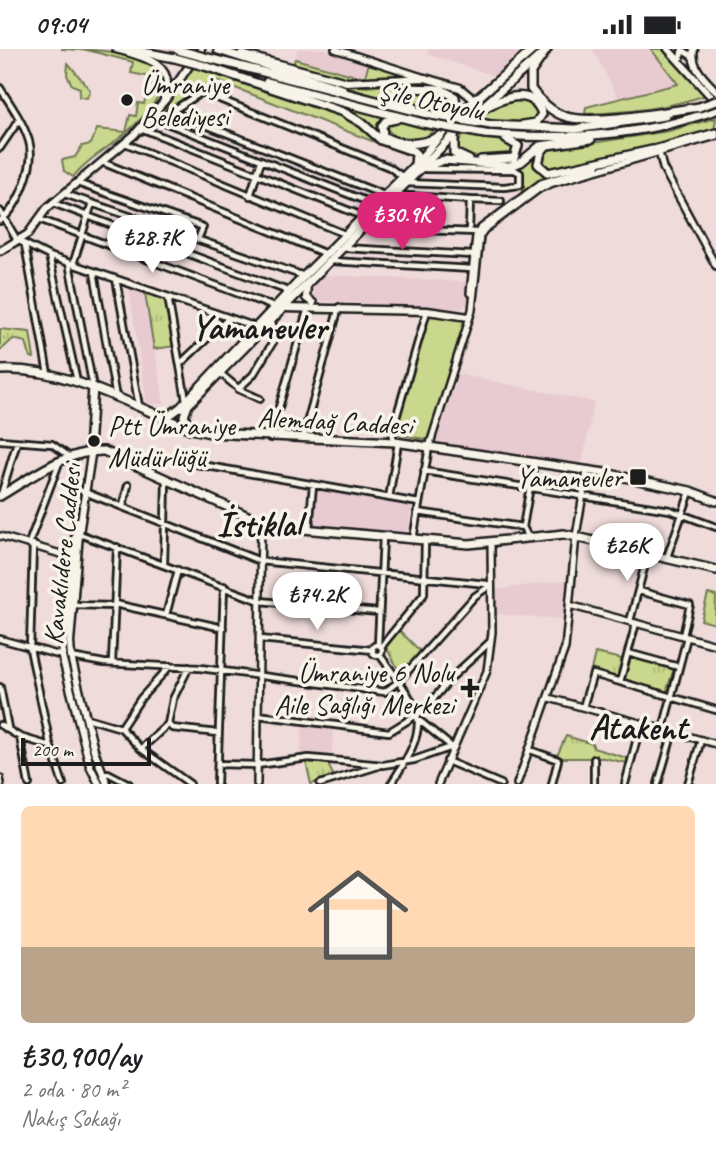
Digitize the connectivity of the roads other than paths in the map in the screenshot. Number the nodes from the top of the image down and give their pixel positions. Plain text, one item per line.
1 (116, 49) edge
2 (127, 49) edge
3 (142, 49) edge
4 (201, 49) edge
5 (217, 49) edge
6 (335, 49) edge
7 (534, 49) edge
8 (547, 49) edge
9 (668, 49) edge
10 (175, 52) edge
11 (693, 52) edge
12 (680, 60) junction
13 (207, 62) junction
14 (425, 78) junction
15 (0, 88) edge
16 (716, 91) edge
17 (480, 95) junction
18 (716, 102) edge
19 (160, 106) junction
20 (389, 106) junction
21 (699, 107) junction
22 (716, 110) edge
23 (170, 111) junction
24 (431, 115) junction
25 (472, 115) junction
26 (457, 116) junction
27 (20, 119) junction
28 (159, 120) junction
29 (412, 121) junction
30 (491, 125) junction
31 (143, 129) junction
32 (485, 134) junction
33 (716, 134) edge
34 (134, 135) junction
35 (454, 135) junction
36 (440, 136) junction
37 (604, 136) junction
38 (124, 143) junction
39 (546, 146) junction
40 (0, 148) edge
41 (656, 151) junction
42 (261, 161) junction
43 (102, 162) junction
44 (417, 167) junction
45 (257, 174) junction
46 (404, 180) junction
47 (76, 183) junction
48 (64, 194) junction
49 (389, 195) junction
50 (250, 196) junction
51 (470, 200) junction
52 (501, 201) dead end
53 (53, 203) junction
54 (92, 203) junction
55 (379, 207) junction
56 (0, 211) edge
57 (365, 217) junction
58 (88, 218) junction
59 (2, 219) edge
60 (39, 219) junction
61 (364, 228) junction
62 (469, 231) junction
63 (477, 232) junction
64 (348, 235) junction
65 (82, 236) junction
66 (198, 239) junction
67 (17, 240) junction
68 (25, 244) junction
69 (344, 248) junction
70 (0, 251) edge
71 (49, 255) junction
72 (473, 255) junction
73 (329, 258) junction
74 (715, 261) edge
75 (71, 263) junction
76 (472, 269) junction
77 (94, 271) junction
78 (116, 279) junction
79 (303, 281) junction
80 (289, 295) junction
81 (168, 297) junction
82 (305, 306) junction
83 (339, 306) junction
84 (278, 307) junction
85 (427, 311) junction
86 (470, 317) junction
87 (229, 318) junction
88 (270, 320) junction
89 (258, 329) junction
90 (180, 363) junction
91 (0, 370) edge
92 (220, 373) junction
93 (48, 374) junction
94 (77, 381) junction
95 (93, 387) junction
96 (238, 389) junction
97 (116, 398) junction
98 (260, 399) dead end
99 (186, 400) junction
100 (139, 407) junction
101 (156, 415) junction
102 (191, 429) junction
103 (270, 439) junction
104 (302, 439) junction
105 (0, 440) edge
106 (17, 442) junction
107 (397, 442) junction
108 (429, 447) junction
109 (92, 450) junction
110 (70, 457) junction
111 (59, 463) junction
112 (534, 463) junction
113 (196, 464) dead end
114 (424, 471) junction
115 (587, 471) junction
116 (166, 479) junction
117 (128, 485) dead end
118 (313, 485) junction
119 (530, 488) junction
120 (83, 491) junction
121 (690, 491) junction
122 (1, 495) edge
123 (583, 496) junction
124 (389, 498) junction
125 (716, 501) edge
126 (419, 503) junction
127 (122, 506) junction
128 (418, 512) junction
129 (682, 514) junction
130 (165, 524) junction
131 (261, 524) junction
132 (523, 527) junction
133 (716, 527) edge
134 (309, 529) junction
135 (77, 533) junction
136 (0, 536) edge
137 (576, 536) junction
138 (383, 537) junction
139 (528, 538) junction
140 (412, 539) junction
141 (424, 540) junction
142 (31, 544) junction
143 (491, 544) junction
144 (117, 547) junction
145 (649, 552) junction
146 (667, 557) junction
147 (74, 558) junction
148 (260, 561) junction
149 (164, 565) junction
150 (178, 570) junction
151 (716, 570) edge
152 (379, 574) junction
153 (426, 578) junction
154 (491, 585) junction
155 (224, 586) junction
156 (639, 591) junction
157 (260, 601) junction
158 (73, 605) junction
159 (115, 605) junction
160 (569, 605) junction
161 (378, 612) junction
162 (166, 615) junction
163 (633, 622) junction
164 (223, 628) junction
165 (685, 636) junction
166 (0, 639) edge
167 (260, 639) junction
168 (490, 642) junction
169 (716, 645) edge
170 (379, 646) junction
171 (30, 649) junction
172 (373, 650) junction
173 (628, 653) junction
174 (380, 655) junction
175 (62, 656) junction
176 (71, 657) junction
177 (112, 663) junction
178 (170, 666) junction
179 (189, 667) junction
180 (679, 667) junction
181 (220, 671) junction
182 (259, 677) junction
183 (399, 682) junction
184 (620, 682) junction
185 (0, 687) edge
186 (671, 697) junction
187 (549, 698) junction
188 (583, 707) junction
189 (716, 710) edge
190 (418, 714) junction
191 (258, 715) junction
192 (87, 718) junction
193 (420, 721) junction
194 (641, 723) junction
195 (168, 724) junction
196 (0, 725) edge
197 (8, 729) junction
198 (121, 729) junction
199 (663, 729) junction
200 (673, 732) junction
201 (218, 733) junction
202 (20, 737) junction
203 (701, 740) junction
204 (716, 744) edge
205 (51, 747) junction
206 (452, 747) junction
207 (141, 749) junction
208 (530, 750) junction
209 (594, 759) dead end
210 (447, 761) junction
211 (405, 762) junction
212 (98, 763) junction
213 (218, 764) junction
214 (257, 765) junction
215 (383, 765) junction
216 (90, 766) junction
217 (0, 778) edge
218 (98, 780) edge
219 (1, 784) edge
220 (29, 784) edge
221 (62, 784) edge
222 (107, 784) edge
223 (129, 784) edge
224 (190, 784) edge
225 (217, 784) edge
226 (257, 784) edge
227 (321, 784) edge
228 (391, 784) edge
229 (438, 784) edge
230 (501, 784) edge
231 (517, 784) edge
232 (551, 784) edge
233 (594, 784) edge
234 (625, 784) edge
235 (658, 784) edge
236 (688, 784) edge

1 - 19 main road
2 - 10 main road
3 - 10 main road, Şile Otoyolu
4 - 19 main road
5 - 14 main road
5 - 20 main road
6 - 14 street
7 - 17 main road
8 - 21 main road
8 - 25 main road
9 - 12 main road
10 - 13 main road, Şile Otoyolu, bridge
11 - 12 street
11 - 16 main road
12 - 18 main road
13 - 20 main road, Şile Otoyolu
13 - 29 main road, Şile Otoyolu
13 - 44 main road
14 - 17 main road
15 - 27 street
17 - 26 main road
18 - 21 main road, Şile Otoyolu, bridge
19 - 34 main road
20 - 24 main road, Şile Otoyolu
21 - 30 main road, Şile Otoyolu
22 - 37 main road, Şile Otoyolu
23 - 28 street
23 - 46 street
23 - 49 street
24 - 26 main road
24 - 30 main road, Şile Otoyolu, bridge
25 - 30 main road
25 - 35 main road
26 - 36 main road
27 - 40 street
27 - 59 street
28 - 31 street
28 - 42 street
29 - 32 main road, Şile Otoyolu, bridge
29 - 36 main road
31 - 34 street
31 - 45 street
32 - 35 main road
32 - 37 main road, Şile Otoyolu
33 - 41 street
34 - 38 main road
35 - 44 main road
36 - 44 main road
37 - 39 main road
38 - 43 main road
38 - 50 street
39 - 41 main road
39 - 44 main road
41 - 63 street
41 - 74 street
41 - 86 street
42 - 45 street
42 - 55 street
43 - 47 main road
43 - 73 street
44 - 46 main road
44 - 46 street
45 - 50 street
45 - 57 street
46 - 49 main road
47 - 48 main road
47 - 66 street
48 - 53 main road
48 - 54 street
49 - 51 street
49 - 55 main road
50 - 64 street
51 - 52 street
51 - 62 street
53 - 58 street
53 - 60 main road
54 - 58 street
54 - 66 street
55 - 57 main road
55 - 61 main road
56 - 59 street
57 - 64 main road
58 - 65 street
58 - 80 street
59 - 67 street
60 - 65 street
60 - 67 main road
61 - 62 street
61 - 69 main road
62 - 63 street
63 - 72 street
64 - 73 main road
65 - 75 street
65 - 84 street
66 - 79 street
67 - 68 street
67 - 70 main road
68 - 71 street
68 - 93 street
69 - 72 street
69 - 73 main road
71 - 75 street
71 - 94 street
72 - 76 street
73 - 76 street
73 - 79 main road
75 - 77 street
75 - 95 street
76 - 86 street
77 - 78 street
77 - 97 street
78 - 81 street
78 - 100 street
79 - 80 main road
79 - 83 main road
80 - 82 main road
80 - 84 main road
81 - 87 street
81 - 90 street
82 - 83 main road
82 - 84 main road
82 - 103 street
83 - 85 main road
83 - 104 street
84 - 88 main road
84 - 89 main road
85 - 86 main road
85 - 107 street
86 - 108 street
87 - 89 street
87 - 90 street
88 - 89 main road
88 - 96 street
89 - 92 main road
89 - 99 main road
90 - 99 street
91 - 93 main road, Alemdağ Caddesi
92 - 96 street
92 - 102 main road
93 - 94 main road, Alemdağ Caddesi
94 - 95 main road, Alemdağ Caddesi
95 - 97 main road, Alemdağ Caddesi
95 - 109 main road
96 - 98 street
97 - 100 main road, Alemdağ Caddesi
99 - 101 main road
100 - 101 main road, Alemdağ Caddesi
101 - 102 main road, Alemdağ Caddesi
102 - 103 main road, Alemdağ Caddesi
103 - 104 main road, Alemdağ Caddesi
104 - 107 main road, Alemdağ Caddesi
105 - 106 street
106 - 110 street
106 - 122 street
107 - 108 main road, Alemdağ Caddesi
107 - 124 street
108 - 112 main road, Alemdağ Caddesi
108 - 114 street
109 - 110 main road
109 - 116 main road
109 - 120 main road, Kavaklıdere Caddesi
110 - 111 main road
111 - 122 main road
111 - 142 street
112 - 115 main road, Alemdağ Caddesi
112 - 119 street
113 - 118 street
114 - 119 street
114 - 126 street
115 - 121 main road, Alemdağ Caddesi
115 - 123 street
116 - 130 street
116 - 131 main road
117 - 127 street
118 - 124 street
118 - 134 street
119 - 123 street
119 - 132 street
120 - 127 street
120 - 135 main road, Kavaklıdere Caddesi
121 - 125 main road, Alemdağ Caddesi
121 - 129 street
123 - 129 street
123 - 137 street
124 - 126 street
126 - 128 street
127 - 130 street
128 - 132 street
128 - 140 street
129 - 133 street
129 - 146 street
130 - 148 street
130 - 149 street
131 - 134 main road
131 - 148 street
132 - 139 street
134 - 138 main road
135 - 144 street
135 - 147 main road, Kavaklıdere Caddesi
136 - 142 street
137 - 139 main road
137 - 145 main road
137 - 160 street
138 - 140 main road
138 - 152 street
139 - 143 main road
140 - 141 main road
141 - 143 main road
141 - 153 street
142 - 147 street
142 - 171 street
143 - 154 street
144 - 149 street
144 - 159 street
145 - 146 main road
145 - 156 street
146 - 151 main road
147 - 158 main road, Kavaklıdere Caddesi
147 - 175 main road, Kavaklıdere Caddesi
148 - 152 street
148 - 157 street
149 - 150 street
150 - 155 street
150 - 162 street
152 - 153 street
152 - 161 street
153 - 154 street
153 - 170 street
154 - 168 street
154 - 183 street
155 - 157 street
155 - 164 street
156 - 163 street
156 - 165 street
157 - 161 street
157 - 167 street
158 - 159 street
158 - 176 main road, Kavaklıdere Caddesi
159 - 162 street
159 - 177 street
160 - 163 street
160 - 187 street
161 - 170 street
162 - 164 street
163 - 165 street
163 - 173 street
164 - 181 street
165 - 169 street
165 - 180 street
166 - 171 street
167 - 172 street
167 - 182 street
168 - 190 street
168 - 206 street
170 - 172 street
170 - 174 street
171 - 175 street
171 - 205 street
172 - 174 street
173 - 180 street
173 - 184 street
174 - 183 street
175 - 176 main road
175 - 216 main road, Kavaklıdere Caddesi
176 - 177 street
176 - 192 main road, Kavaklıdere Caddesi
177 - 178 street
178 - 179 street
178 - 198 street
179 - 181 street
179 - 195 street
180 - 186 street
181 - 182 street
181 - 201 street
182 - 183 street
182 - 191 street
183 - 190 street
184 - 186 street
184 - 188 street
185 - 197 street
186 - 189 street
186 - 199 street
187 - 188 street
187 - 208 street
188 - 194 street
190 - 191 street
190 - 193 street
191 - 214 street
192 - 198 street
192 - 212 main road, Kavaklıdere Caddesi
193 - 206 street
193 - 211 street
194 - 199 street
194 - 234 street
195 - 201 street
195 - 207 street
196 - 197 street
197 - 202 street
198 - 207 street
199 - 200 street
200 - 203 street
200 - 235 street
201 - 213 street
202 - 205 street
202 - 220 street
203 - 204 street
203 - 236 street
205 - 221 street
206 - 210 street
206 - 211 street
207 - 224 street
208 - 231 street
208 - 232 street
209 - 233 street
210 - 229 street
210 - 230 street
211 - 215 street
211 - 228 street
212 - 216 main road
212 - 218 main road, Kavaklıdere Caddesi
213 - 214 street
213 - 225 street
214 - 215 street
214 - 226 street
215 - 227 street
216 - 218 main road, Kavaklıdere Caddesi
217 - 219 street
218 - 222 main road, Kavaklıdere Caddesi
218 - 223 street

